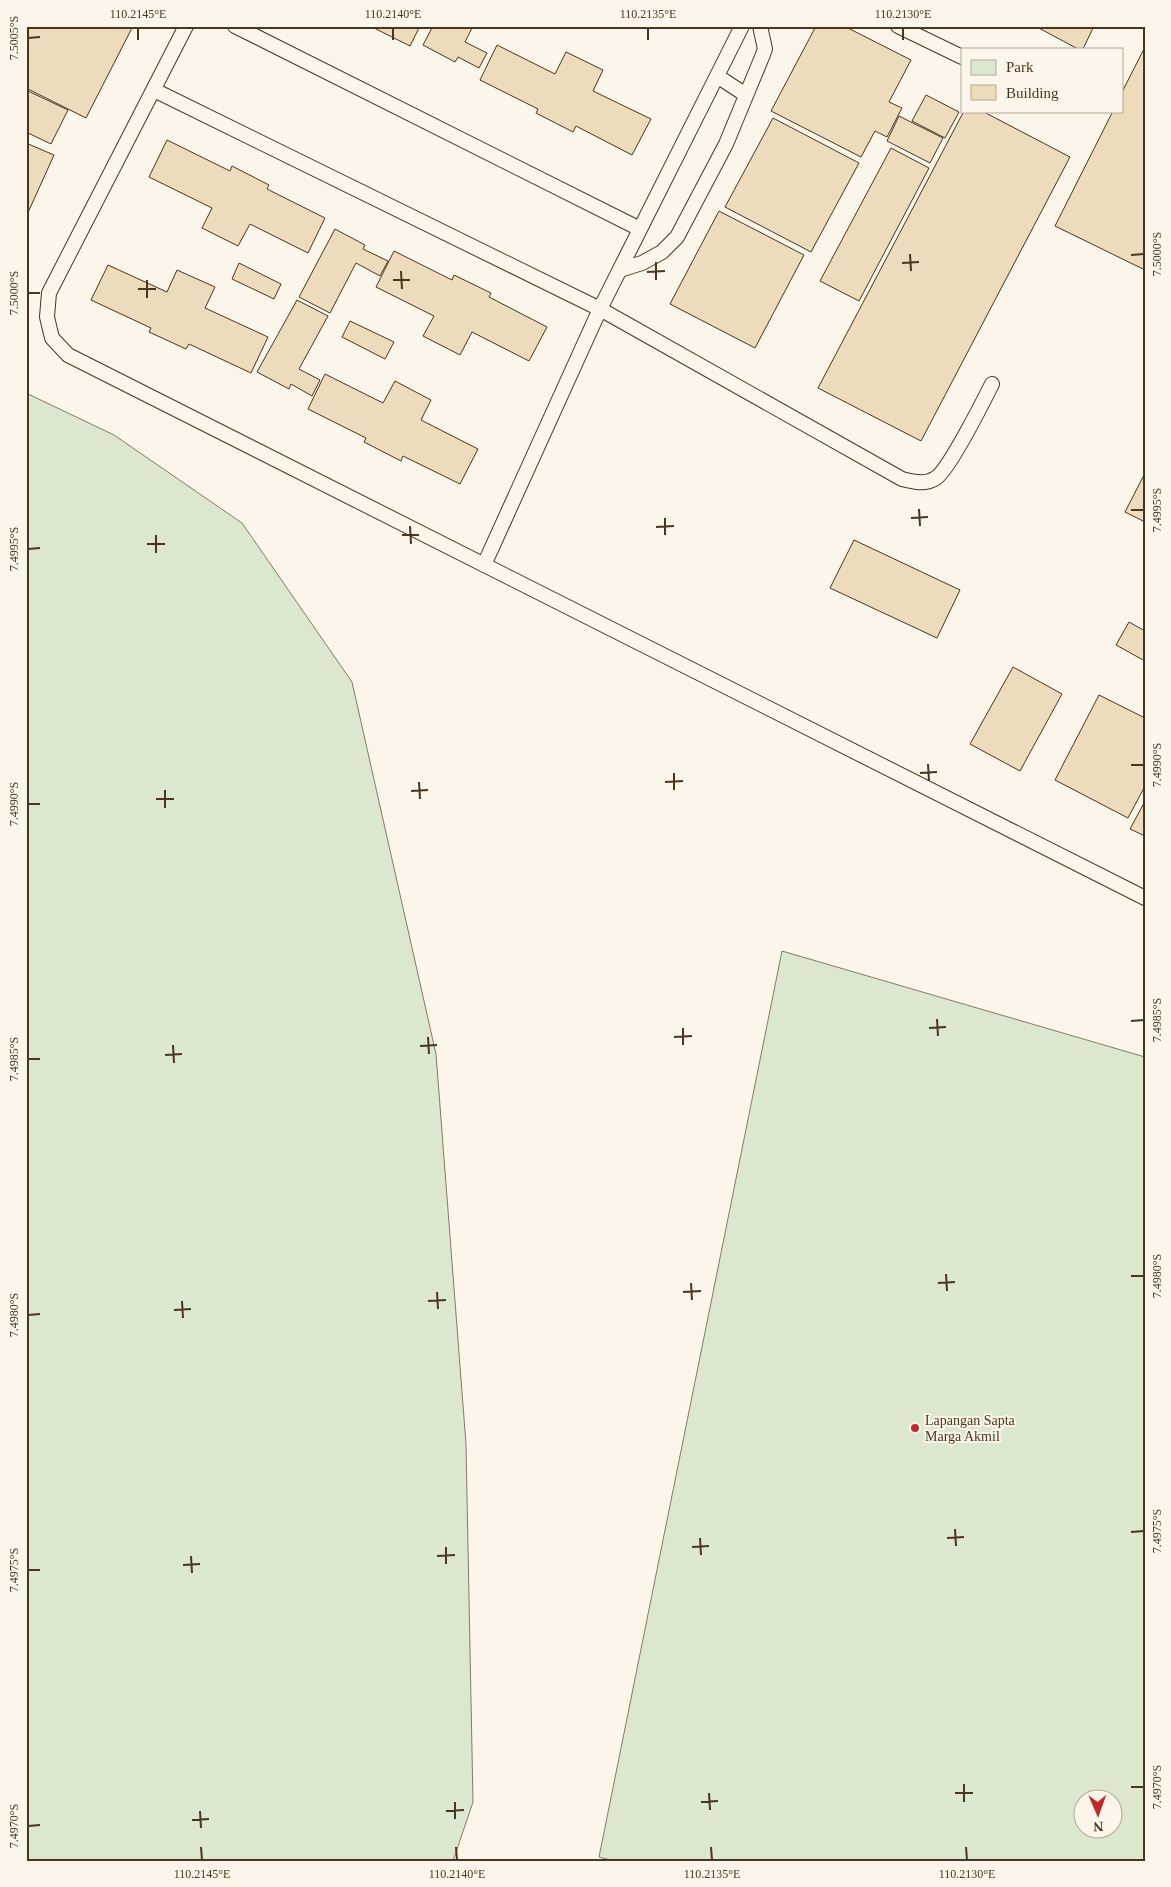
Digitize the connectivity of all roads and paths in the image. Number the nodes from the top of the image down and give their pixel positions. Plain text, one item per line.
1 (186, 26) edge
2 (236, 26) edge
3 (742, 26) edge
4 (760, 26) edge
5 (898, 26) edge
6 (961, 57) edge
7 (717, 76) junction
8 (154, 90) junction
9 (746, 95) junction
10 (640, 229) junction
11 (620, 270) junction
12 (600, 309) junction
13 (992, 384) dead end
14 (484, 565) junction
15 (1145, 898) edge

1 - 8 lane
2 - 10 lane
3 - 7 lane
4 - 9 lane
5 - 6 lane
7 - 9 lane
7 - 10 lane
8 - 12 lane
8 - 14 lane
9 - 11 lane
10 - 11 lane
11 - 12 lane
12 - 13 lane
12 - 14 lane
14 - 15 lane

